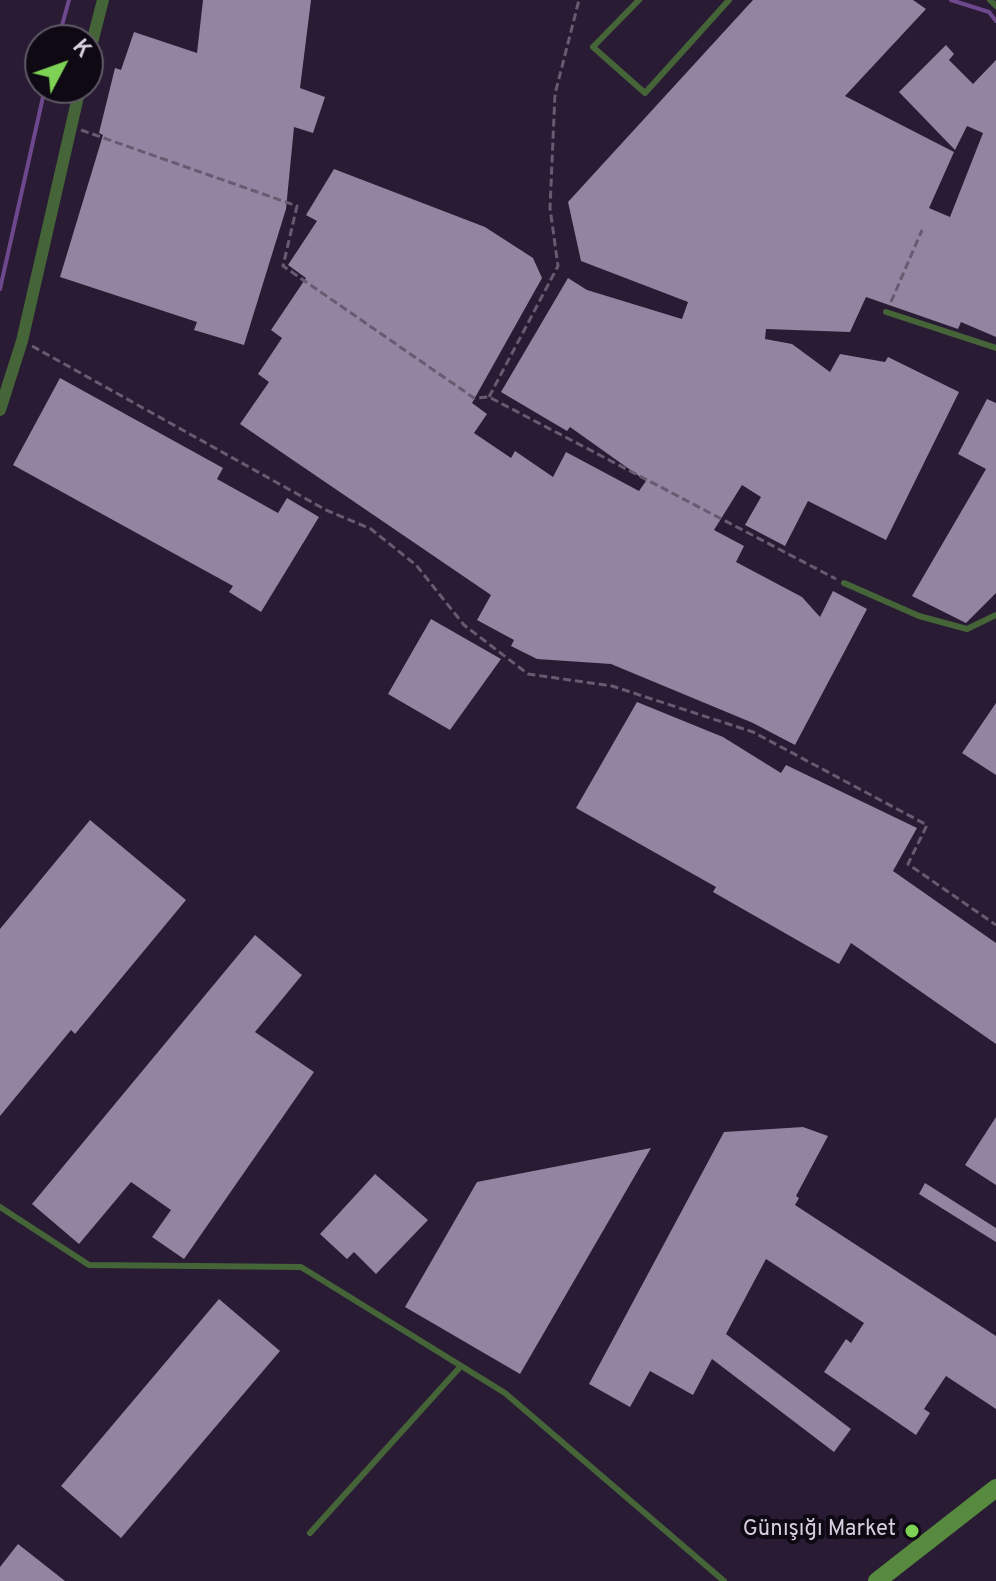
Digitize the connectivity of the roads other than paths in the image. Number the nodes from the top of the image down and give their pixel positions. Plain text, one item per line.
1 (103, 0) edge
2 (639, 0) edge
3 (729, 0) edge
4 (990, 0) edge
5 (996, 6) edge
6 (97, 24) edge
7 (76, 104) edge
8 (886, 312) road end
9 (996, 348) edge
10 (0, 410) edge
11 (844, 583) road end
12 (996, 615) edge
13 (0, 1207) edge
14 (461, 1366) junction
15 (996, 1488) edge
16 (310, 1533) dead end
17 (724, 1581) edge
18 (877, 1581) edge

1 - 6 street
2 - 3 lane
4 - 5 lane
7 - 10 street
8 - 9 lane
11 - 12 lane
13 - 14 lane
14 - 16 lane
14 - 17 lane
15 - 18 street

